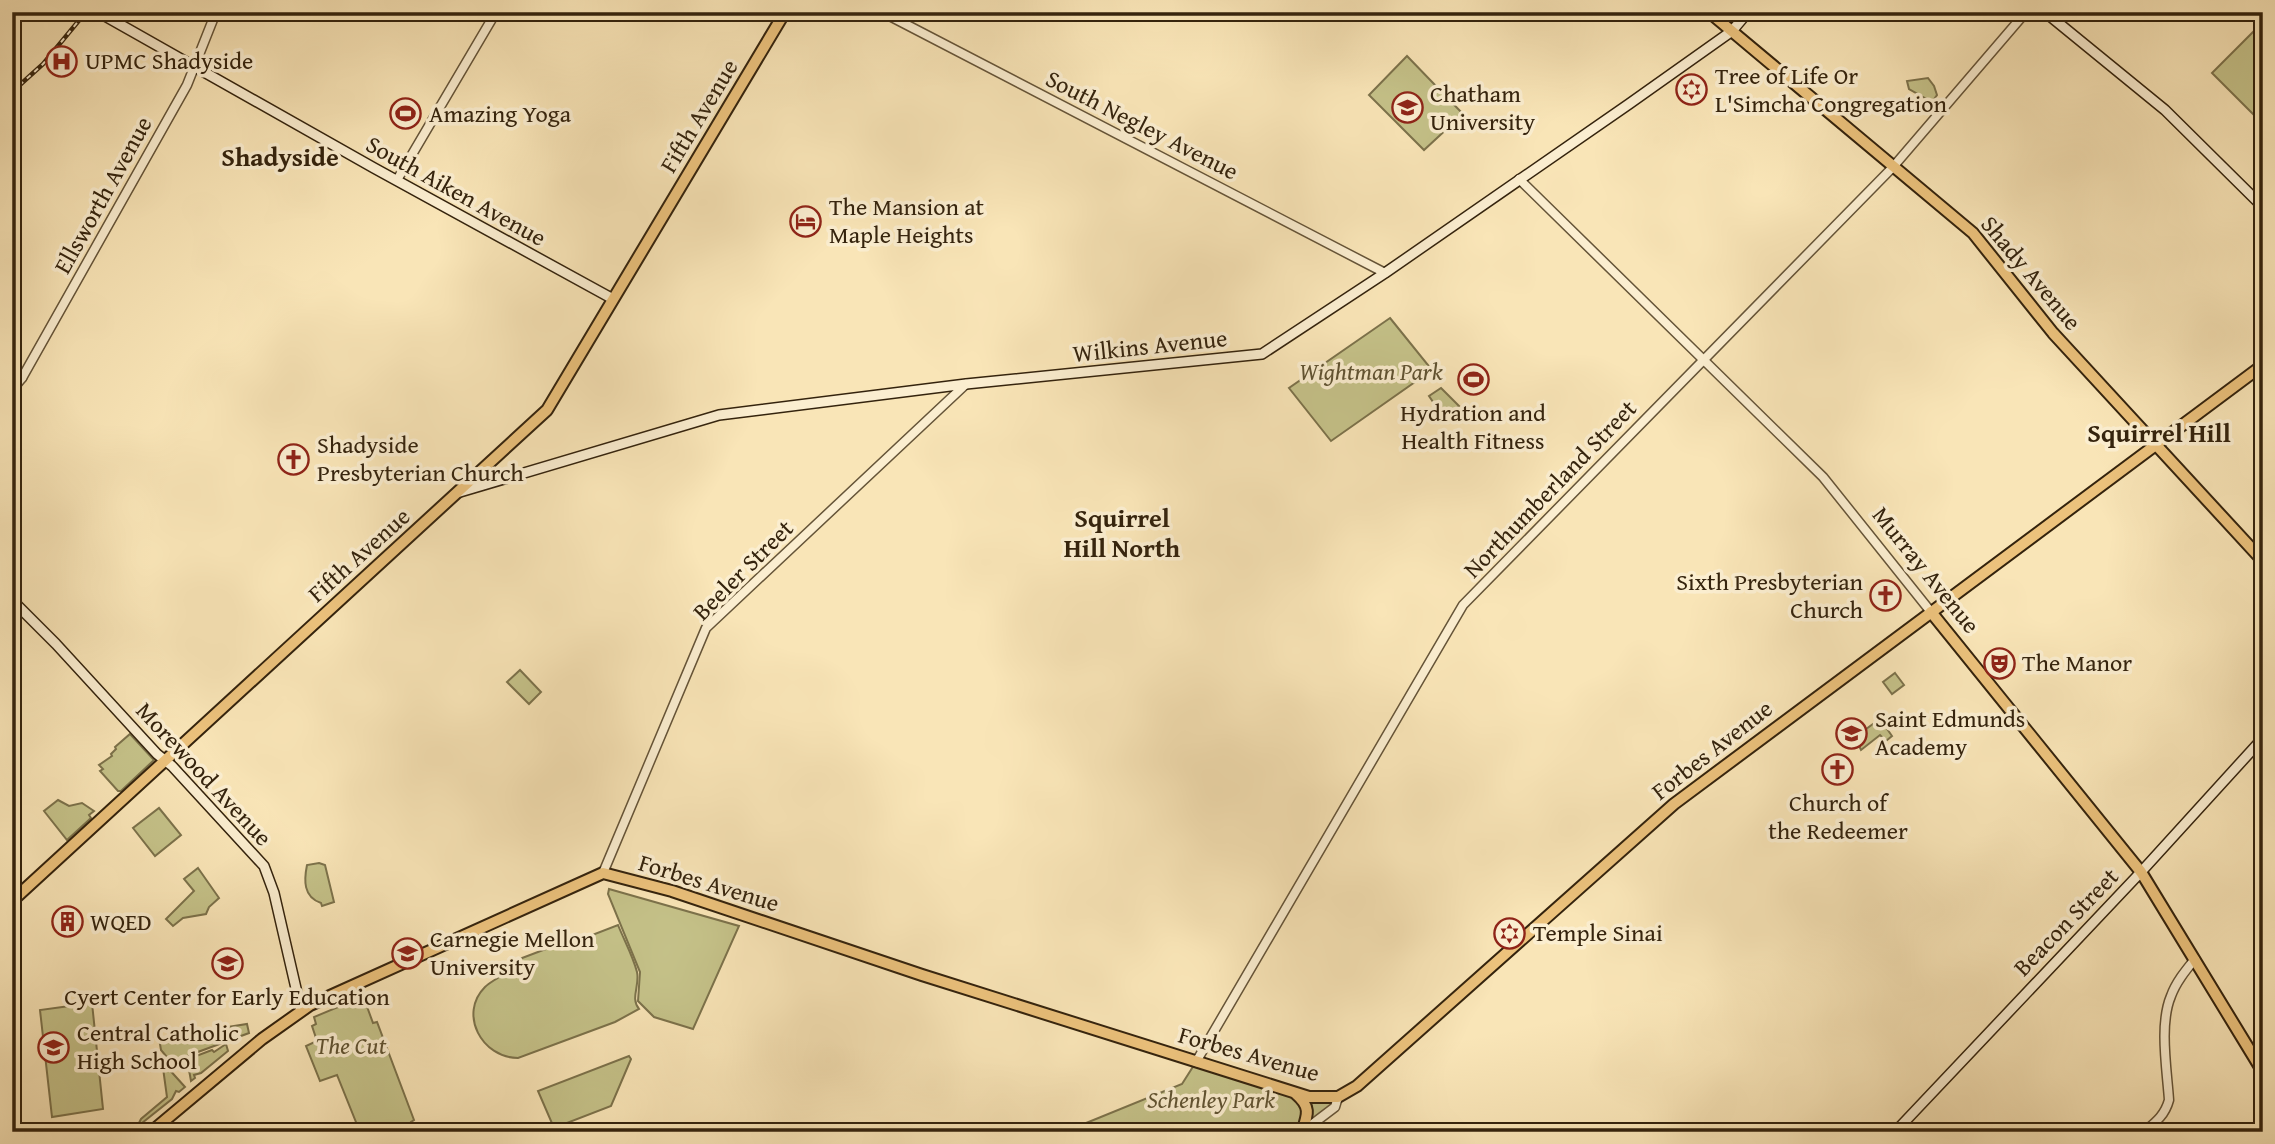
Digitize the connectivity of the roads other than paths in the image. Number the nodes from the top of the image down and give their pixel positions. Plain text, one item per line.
1 (98, 12) edge
2 (216, 12) edge
3 (496, 12) edge
4 (785, 12) edge
5 (882, 12) edge
6 (1709, 12) edge
7 (1748, 12) edge
8 (2026, 12) edge
9 (2045, 12) edge
10 (1732, 31) junction
11 (195, 66) junction
12 (1893, 167) junction
13 (1519, 179) junction
14 (397, 180) junction
15 (2263, 207) edge
16 (1385, 273) junction
17 (613, 299) junction
18 (1704, 360) junction
19 (2263, 365) edge
20 (12, 372) edge
21 (22, 377) junction
22 (966, 384) junction
23 (12, 390) edge
24 (2156, 446) junction
25 (460, 492) junction
26 (2263, 561) edge
27 (12, 600) edge
28 (1931, 612) junction
29 (2263, 738) edge
30 (165, 761) junction
31 (2141, 872) junction
32 (603, 873) junction
33 (12, 901) edge
34 (2195, 959) junction
35 (301, 1010) junction
36 (1196, 1062) junction
37 (2263, 1072) edge
38 (1294, 1092) junction
39 (1338, 1097) junction
40 (151, 1132) edge
41 (1302, 1132) edge
42 (1895, 1132) edge
43 (2144, 1132) edge

1 - 11 main road, South Aiken Avenue
2 - 11 street, Ellsworth Avenue
3 - 14 street
4 - 17 main road, Fifth Avenue
5 - 16 street, South Negley Avenue
6 - 10 main road, Shady Avenue
7 - 10 main road, Wilkins Avenue
8 - 12 street, Northumberland Street
9 - 15 main road
10 - 12 main road, Shady Avenue
10 - 13 main road, Wilkins Avenue
11 - 14 main road, South Aiken Avenue
11 - 21 street, Ellsworth Avenue
12 - 18 street, Northumberland Street
12 - 24 main road, Shady Avenue
13 - 16 main road, Wilkins Avenue
13 - 18 street, Murray Avenue
14 - 17 main road, South Aiken Avenue
16 - 22 main road, Wilkins Avenue
17 - 25 main road, Fifth Avenue
18 - 28 street, Murray Avenue
18 - 36 street, Northumberland Street
19 - 24 main road, Forbes Avenue
20 - 21 street
21 - 23 street, Ellsworth Avenue
22 - 25 main road, Wilkins Avenue
22 - 32 street, Beeler Street
24 - 26 main road, Shady Avenue
24 - 28 main road, Forbes Avenue
25 - 30 main road, Fifth Avenue
27 - 30 main road, Morewood Avenue
28 - 31 main road, Murray Avenue
28 - 39 main road, Forbes Avenue
29 - 31 main road, Beacon Street
30 - 33 main road, Fifth Avenue
30 - 35 main road, Morewood Avenue
31 - 34 main road, Murray Avenue
31 - 42 main road, Beacon Street
32 - 35 main road, Forbes Avenue
32 - 36 main road, Forbes Avenue
34 - 37 main road, Murray Avenue
34 - 43 street
35 - 40 main road, Forbes Avenue
36 - 38 main road, Forbes Avenue
38 - 39 main road, Forbes Avenue
38 - 41 main road
39 - 41 street

